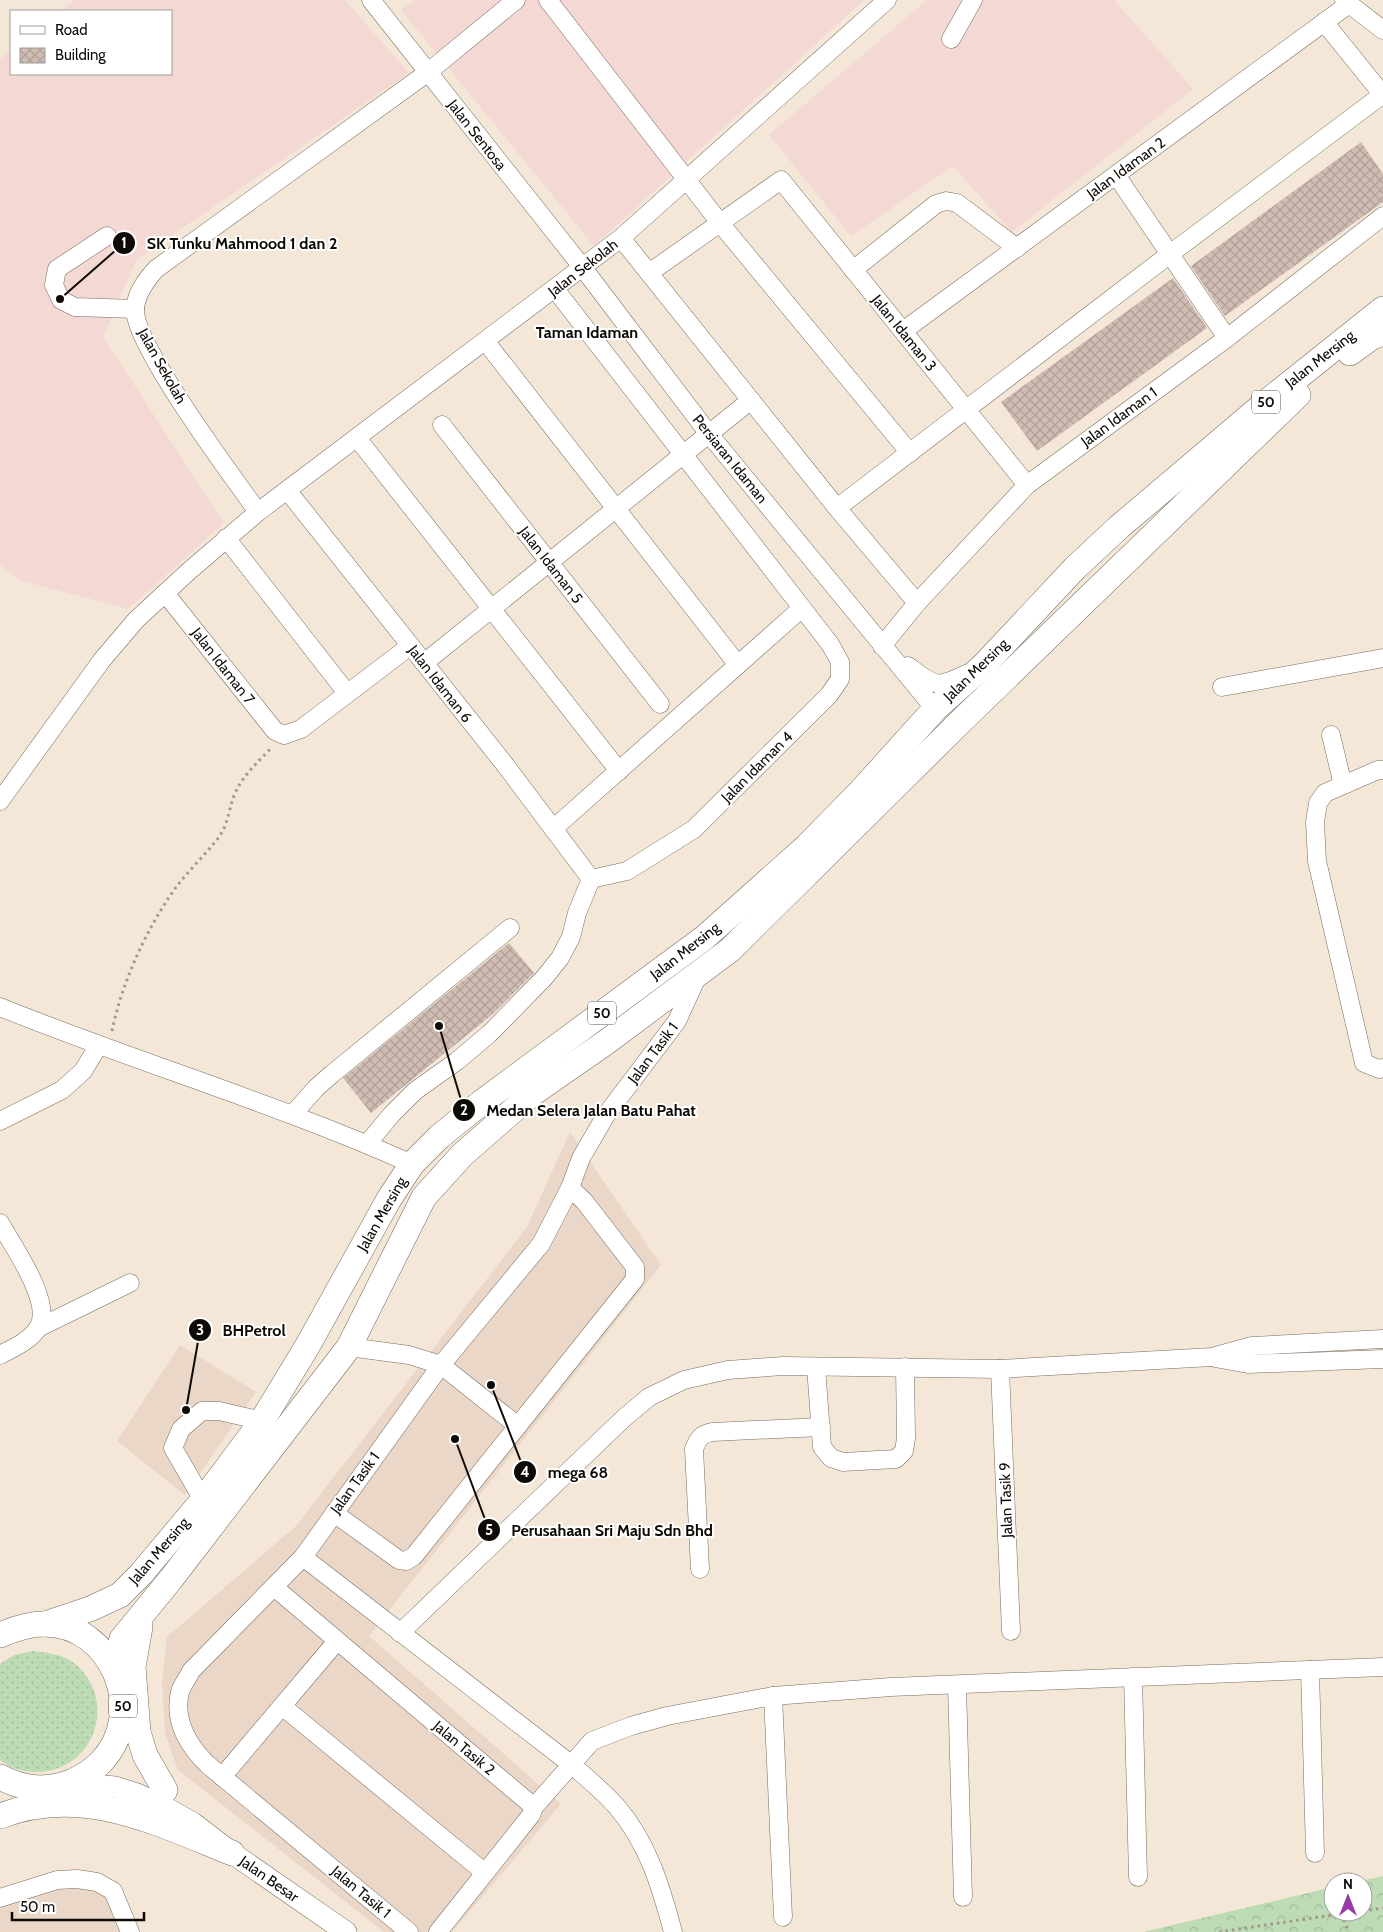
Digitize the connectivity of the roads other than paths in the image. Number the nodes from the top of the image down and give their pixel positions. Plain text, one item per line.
1 (371, 0) edge
2 (516, 0) edge
3 (548, 0) edge
4 (887, 0) edge
5 (973, 0) edge
6 (1346, 2) edge
7 (1324, 22) junction
8 (1383, 30) edge
9 (952, 39) dead end
10 (427, 73) junction
11 (1383, 95) edge
12 (1116, 175) junction
13 (686, 180) junction
14 (1383, 216) edge
15 (720, 223) junction
16 (107, 236) dead end
17 (621, 238) junction
18 (1017, 248) junction
19 (1170, 254) junction
20 (583, 268) junction
21 (853, 270) junction
22 (649, 273) junction
23 (555, 289) junction
24 (1383, 295) edge
25 (135, 309) junction
26 (1383, 310) edge
27 (903, 331) junction
28 (1383, 333) edge
29 (1227, 338) junction
30 (486, 342) junction
31 (1332, 349) junction
32 (751, 400) junction
33 (966, 410) junction
34 (442, 426) dead end
35 (709, 434) junction
36 (357, 438) junction
37 (910, 453) junction
38 (683, 455) junction
39 (1027, 485) junction
40 (287, 490) junction
41 (616, 508) junction
42 (838, 508) junction
43 (258, 512) junction
44 (226, 538) junction
45 (549, 562) junction
46 (165, 593) junction
47 (917, 602) junction
48 (802, 608) junction
49 (491, 609) junction
50 (410, 646) junction
51 (882, 646) junction
52 (1383, 658) edge
53 (424, 663) junction
54 (738, 665) junction
55 (984, 665) junction
56 (1222, 687) dead end
57 (347, 693) junction
58 (660, 704) dead end
59 (935, 709) junction
60 (1331, 735) dead end
61 (1383, 770) edge
62 (619, 771) junction
63 (1346, 784) junction
64 (0, 801) edge
65 (553, 829) junction
66 (591, 879) junction
67 (510, 928) dead end
68 (699, 973) junction
69 (0, 1007) edge
70 (106, 1047) junction
71 (1383, 1068) edge
72 (293, 1114) junction
73 (0, 1121) edge
74 (367, 1144) junction
75 (412, 1164) junction
76 (570, 1188) junction
77 (0, 1223) edge
78 (130, 1284) dead end
79 (38, 1328) junction
80 (1383, 1339) edge
81 (350, 1347) junction
82 (0, 1355) edge
83 (1212, 1358) junction
84 (1383, 1359) edge
85 (441, 1365) junction
86 (816, 1367) junction
87 (905, 1367) junction
88 (1000, 1369) junction
89 (262, 1422) junction
90 (518, 1426) junction
91 (821, 1427) junction
92 (203, 1500) junction
93 (334, 1513) junction
94 (163, 1548) junction
95 (303, 1556) junction
96 (700, 1568) dead end
97 (274, 1587) junction
98 (142, 1614) junction
99 (45, 1624) junction
100 (4, 1626) edge
101 (1011, 1631) dead end
102 (400, 1633) junction
103 (337, 1641) junction
104 (1383, 1667) edge
105 (1310, 1670) junction
106 (116, 1672) junction
107 (1134, 1678) junction
108 (957, 1686) junction
109 (773, 1696) junction
110 (282, 1706) junction
111 (119, 1733) junction
112 (572, 1765) junction
113 (222, 1777) junction
114 (70, 1783) junction
115 (4, 1785) edge
116 (165, 1790) junction
117 (534, 1807) junction
118 (0, 1816) edge
119 (193, 1823) junction
120 (232, 1853) junction
121 (1315, 1853) dead end
122 (484, 1872) junction
123 (1138, 1877) dead end
124 (963, 1897) dead end
125 (0, 1898) edge
126 (782, 1917) dead end
127 (342, 1931) edge
128 (130, 1932) edge
129 (409, 1932) edge
130 (438, 1932) edge
131 (673, 1932) edge

1 - 10 street, Jalan Sentosa
2 - 10 street, Jalan Sekolah
3 - 13 street
4 - 13 street, Jalan Sekolah
5 - 9 street
6 - 7 street, Jalan Idaman 2
6 - 8 street
7 - 11 street
7 - 12 street, Jalan Idaman 2
10 - 20 street, Jalan Sentosa
10 - 25 street, Jalan Sekolah
11 - 19 street
12 - 18 street, Jalan Idaman 2
12 - 19 street
13 - 15 street
13 - 17 street, Jalan Sekolah
14 - 29 street, Jalan Idaman 1
15 - 21 street, Jalan Idaman 3
15 - 22 street
15 - 37 street
16 - 25 street
17 - 20 street, Jalan Sekolah
17 - 22 street
18 - 21 street
18 - 27 street, Jalan Idaman 2
19 - 29 street
19 - 33 street
20 - 23 street, Jalan Sekolah
20 - 35 street, Persiaran Idaman
21 - 27 street, Jalan Idaman 3
22 - 32 street
23 - 30 street, Jalan Sekolah
23 - 38 street, Jalan Idaman 4
24 - 31 street
25 - 43 street, Jalan Sekolah
26 - 31 highway, Jalan Mersing / 50
27 - 33 street, Jalan Idaman 3
28 - 68 highway, Jalan Mersing
29 - 39 street, Jalan Idaman 1
30 - 36 street, Jalan Sekolah
30 - 41 street
31 - 55 highway, Jalan Mersing / 50
32 - 35 street
32 - 42 street
33 - 37 street
33 - 39 street, Jalan Idaman 3
34 - 45 street, Jalan Idaman 5
35 - 38 street
35 - 51 street, Persiaran Idaman
36 - 40 street, Jalan Sekolah
36 - 49 street
37 - 42 street
38 - 41 street
38 - 48 street, Jalan Idaman 4
39 - 47 street, Jalan Idaman 1
40 - 43 street, Jalan Sekolah
40 - 50 street, Jalan Idaman 6
41 - 45 street
41 - 54 street
42 - 47 street
43 - 44 street, Jalan Sekolah
44 - 46 street, Jalan Sekolah
44 - 57 street
45 - 49 street
45 - 58 street, Jalan Idaman 5
46 - 57 street, Jalan Idaman 7
46 - 64 street, Jalan Sekolah
47 - 51 street, Jalan Idaman 1
48 - 54 street
48 - 66 street, Jalan Idaman 4
49 - 53 street
49 - 62 street
50 - 53 street, Jalan Idaman 6
50 - 57 street
51 - 55 street, Persiaran Idaman
51 - 59 street, Persiaran Idaman
52 - 56 street
53 - 65 street, Jalan Idaman 6
54 - 62 street
55 - 59 highway, Jalan Mersing / 50
59 - 75 highway, Jalan Mersing / 50
60 - 63 street
61 - 63 street
62 - 65 street
63 - 71 street
65 - 66 street, Jalan Idaman 6
66 - 74 street
67 - 72 street
68 - 76 street, Jalan Tasik 1
68 - 81 highway, Jalan Mersing
69 - 70 street
70 - 72 street
70 - 73 street
72 - 74 street
74 - 75 street
75 - 89 highway, Jalan Mersing / 50
76 - 85 street, Jalan Tasik 1
76 - 90 street
77 - 79 street
78 - 79 street
79 - 82 street
80 - 83 street
81 - 85 street
81 - 98 highway, Jalan Mersing / 50
83 - 84 street
83 - 88 street
85 - 90 street
85 - 93 street, Jalan Tasik 1
86 - 87 street
86 - 91 street
86 - 102 street
87 - 88 street
87 - 91 street
88 - 101 street, Jalan Tasik 9
89 - 92 highway, Jalan Mersing / 50
89 - 92 street
90 - 93 street
91 - 96 street
92 - 94 highway, Jalan Mersing / 50
93 - 95 street, Jalan Tasik 1
94 - 99 highway, Jalan Mersing / 50
94 - 100 highway
95 - 97 street, Jalan Tasik 1
95 - 102 street
97 - 103 street, Jalan Tasik 2
97 - 113 street, Jalan Tasik 1
98 - 106 highway, Jalan Mersing / 50
98 - 116 highway
99 - 100 highway, 50
99 - 106 highway, 50
102 - 112 street
103 - 110 street
103 - 117 street, Jalan Tasik 2
104 - 105 street
105 - 107 street
105 - 121 street
106 - 111 highway, 50
107 - 108 street
107 - 123 street
108 - 109 street
108 - 124 street
109 - 112 street
109 - 126 street
110 - 113 street
110 - 122 street
111 - 114 highway, 50
111 - 116 main road, Jalan Besar
112 - 117 street
112 - 131 street
113 - 129 street, Jalan Tasik 1
114 - 115 highway, 50
114 - 119 main road, Jalan Besar
116 - 119 main road, Jalan Besar
117 - 122 street
118 - 120 highway
119 - 120 main road, Jalan Besar
120 - 127 main road, Jalan Besar
122 - 130 street
125 - 128 street

